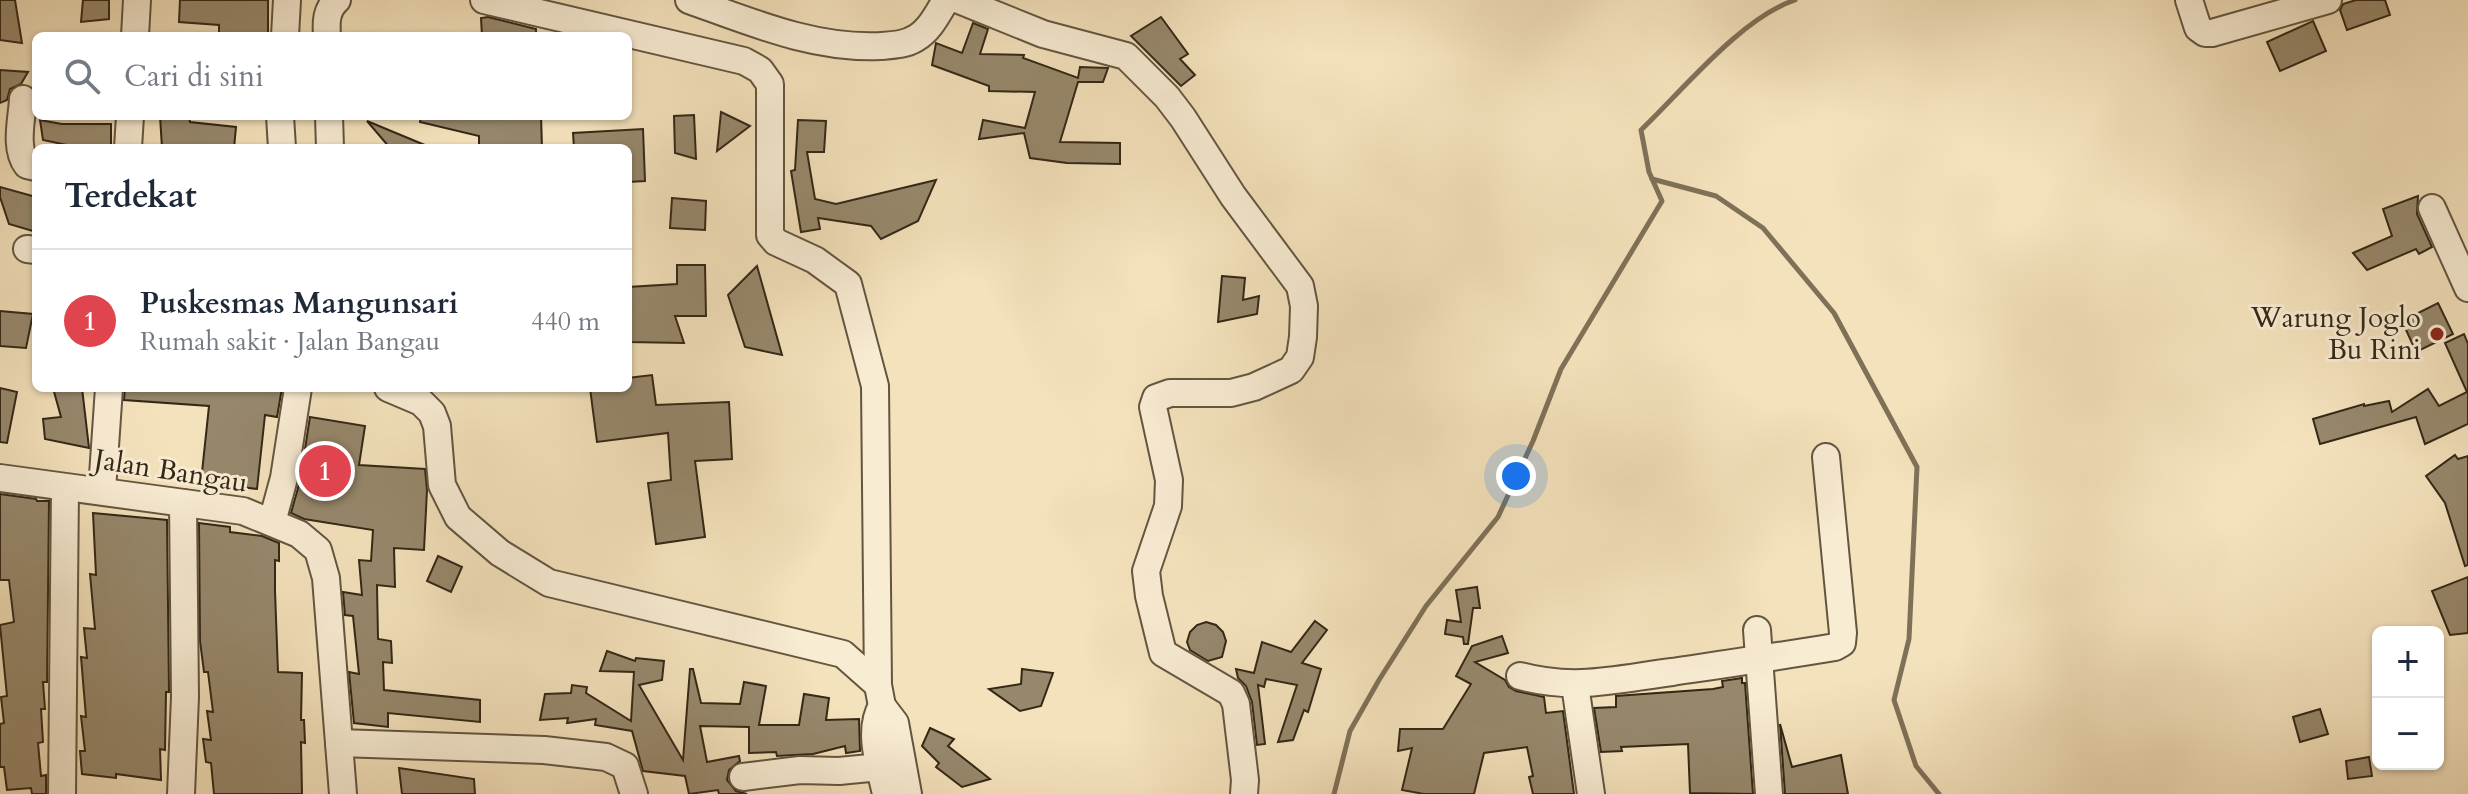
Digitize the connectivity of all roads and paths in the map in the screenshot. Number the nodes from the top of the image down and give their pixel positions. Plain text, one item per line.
1 (137, 0) edge
2 (287, 0) edge
3 (337, 0) edge
4 (484, 0) edge
5 (689, 0) edge
6 (946, 0) edge
7 (2189, 0) edge
8 (2328, 0) edge
9 (964, 2) edge
10 (135, 32) edge
11 (285, 32) edge
12 (327, 32) edge
13 (620, 32) edge
14 (632, 35) edge
15 (23, 99) dead end
16 (130, 120) edge
17 (280, 120) edge
18 (329, 120) edge
19 (128, 144) edge
20 (282, 144) edge
21 (330, 144) edge
22 (32, 166) edge
23 (2432, 208) dead end
24 (2468, 288) edge
25 (109, 392) edge
26 (297, 392) edge
27 (397, 392) edge
28 (1826, 457) dead end
29 (0, 478) edge
30 (65, 489) junction
31 (102, 490) junction
32 (183, 503) junction
33 (272, 522) junction
34 (1757, 630) dead end
35 (1760, 660) junction
36 (1520, 676) dead end
37 (1575, 685) junction
38 (880, 695) junction
39 (339, 743) junction
40 (880, 767) junction
41 (743, 777) dead end
42 (906, 790) edge
43 (62, 794) edge
44 (181, 794) edge
45 (343, 794) edge
46 (634, 794) edge
47 (1244, 794) edge
48 (1591, 794) edge
49 (1769, 794) edge

1 - 10 street
2 - 11 street
3 - 12 street
4 - 13 street
5 - 6 street
7 - 8 street
9 - 47 street
14 - 38 street
15 - 22 street
16 - 19 street
17 - 20 street
18 - 21 street
23 - 24 street
25 - 31 street
26 - 33 street
27 - 38 street
28 - 35 street
29 - 30 street, Jalan Bangau
30 - 31 street, Jalan Bangau
30 - 43 street
31 - 32 street, Jalan Bangau
32 - 33 street, Jalan Bangau
32 - 44 street
33 - 39 street, Jalan Bangau
34 - 35 street
35 - 37 street
35 - 49 street
36 - 37 street
37 - 48 street
38 - 40 street
38 - 42 street
39 - 45 street, Jalan Bangau
39 - 46 street
40 - 41 street
40 - 42 street

